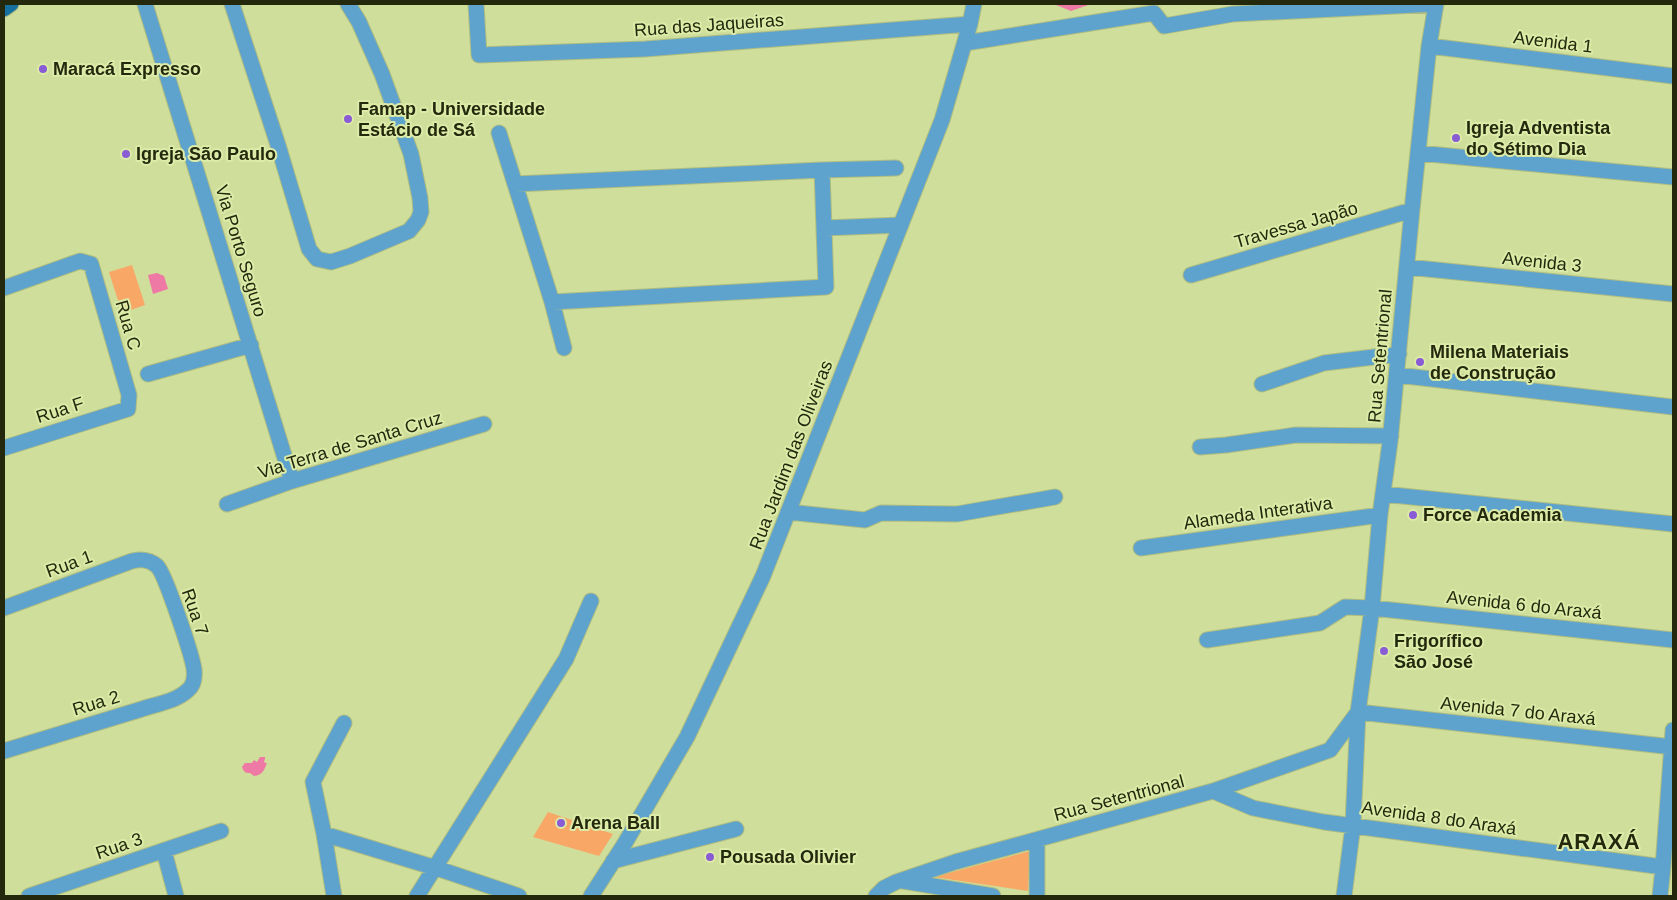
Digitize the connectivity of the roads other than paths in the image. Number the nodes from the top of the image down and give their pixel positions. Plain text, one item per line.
1 (11, 4) edge
2 (145, 4) edge
3 (232, 4) edge
4 (348, 4) edge
5 (476, 4) edge
6 (974, 4) edge
7 (1436, 4) edge
8 (4, 9) edge
9 (970, 24) junction
10 (965, 43) junction
11 (1429, 46) junction
12 (1673, 76) edge
13 (499, 133) dead end
14 (1418, 153) junction
15 (896, 168) dead end
16 (822, 170) junction
17 (1673, 177) edge
18 (515, 184) junction
19 (1412, 210) junction
20 (901, 225) junction
21 (824, 228) junction
22 (1407, 267) junction
23 (1191, 275) dead end
24 (4, 288) edge
25 (1673, 294) edge
26 (552, 302) junction
27 (251, 345) junction
28 (564, 348) dead end
29 (1399, 354) junction
30 (148, 374) dead end
31 (1397, 375) junction
32 (1262, 384) dead end
33 (1673, 407) edge
34 (128, 409) joint
35 (484, 424) dead end
36 (1391, 436) junction
37 (1200, 447) dead end
38 (4, 448) edge
39 (292, 481) junction
40 (1383, 494) junction
41 (1055, 497) dead end
42 (227, 504) dead end
43 (788, 512) junction
44 (1380, 515) junction
45 (1673, 524) edge
46 (1141, 548) dead end
47 (148, 560) joint
48 (591, 601) dead end
49 (4, 608) edge
50 (1372, 608) junction
51 (1207, 640) dead end
52 (1673, 640) edge
53 (193, 682) joint
54 (1358, 712) junction
55 (344, 723) dead end
56 (1673, 730) edge
57 (1672, 747) edge
58 (4, 751) edge
59 (1213, 791) junction
60 (1353, 825) junction
61 (736, 828) dead end
62 (221, 831) dead end
63 (324, 834) junction
64 (1037, 840) junction
65 (164, 851) junction
66 (613, 861) junction
67 (1664, 867) junction
68 (436, 868) junction
69 (902, 880) junction
70 (30, 896) edge
71 (176, 896) edge
72 (334, 896) edge
73 (417, 896) edge
74 (520, 896) edge
75 (591, 896) edge
76 (876, 896) edge
77 (993, 896) edge
78 (1037, 896) edge
79 (1344, 896) edge
80 (1660, 896) edge

1 - 8 main road
2 - 27 street, Via Porto Seguro
3 - 4 street
5 - 9 street, Rua das Jaqueiras
6 - 9 street, Rua Jardim das Oliveiras
7 - 10 street
7 - 11 street, Rua Setentrional
9 - 10 street, Rua Jardim das Oliveiras
10 - 20 street, Rua Jardim das Oliveiras
11 - 12 street, Avenida 1
11 - 14 street, Rua Setentrional
13 - 18 street
14 - 17 street
14 - 19 street, Rua Setentrional
15 - 16 street
16 - 18 street
16 - 21 street
18 - 26 street
19 - 22 street, Rua Setentrional
19 - 23 street, Travessa Japão
20 - 21 street
20 - 43 street, Rua Jardim das Oliveiras
21 - 26 street
22 - 25 street, Avenida 3
22 - 29 street, Rua Setentrional
24 - 34 street, Rua C
26 - 28 street
27 - 30 street
27 - 39 street, Via Porto Seguro
29 - 31 street, Rua Setentrional
29 - 32 street
31 - 33 street
31 - 36 street, Rua Setentrional
34 - 38 street, Rua F
35 - 39 street, Via Terra de Santa Cruz
36 - 37 street
36 - 40 street, Rua Setentrional
39 - 42 street, Via Terra de Santa Cruz
40 - 44 street, Rua Setentrional
40 - 45 street
41 - 43 street
43 - 66 street, Rua Jardim das Oliveiras
44 - 46 street, Alameda Interativa
44 - 50 street, Rua Setentrional
47 - 49 street, Rua 1
47 - 53 street, Rua 7
48 - 68 street
50 - 51 street, Avenida 6 do Araxá
50 - 52 street, Avenida 6 do Araxá
50 - 54 street, Rua Setentrional
53 - 58 street, Rua 2
54 - 57 street, Avenida 7 do Araxá
54 - 59 street, Rua Setentrional
54 - 60 street, Rua Setentrional
55 - 63 street
56 - 57 street
57 - 67 street
59 - 60 street, Avenida 8 do Araxá
59 - 64 street, Rua Setentrional
60 - 67 street, Avenida 8 do Araxá
60 - 79 street, Rua Setentrional
61 - 66 street
62 - 65 street, Rua 3
63 - 68 street
63 - 72 street
64 - 69 street, Rua Setentrional
64 - 78 street
65 - 70 street, Rua 3
65 - 71 street
66 - 75 street, Rua Jardim das Oliveiras
67 - 80 street
68 - 73 street
68 - 74 street
69 - 76 street, Rua Setentrional
69 - 77 street

